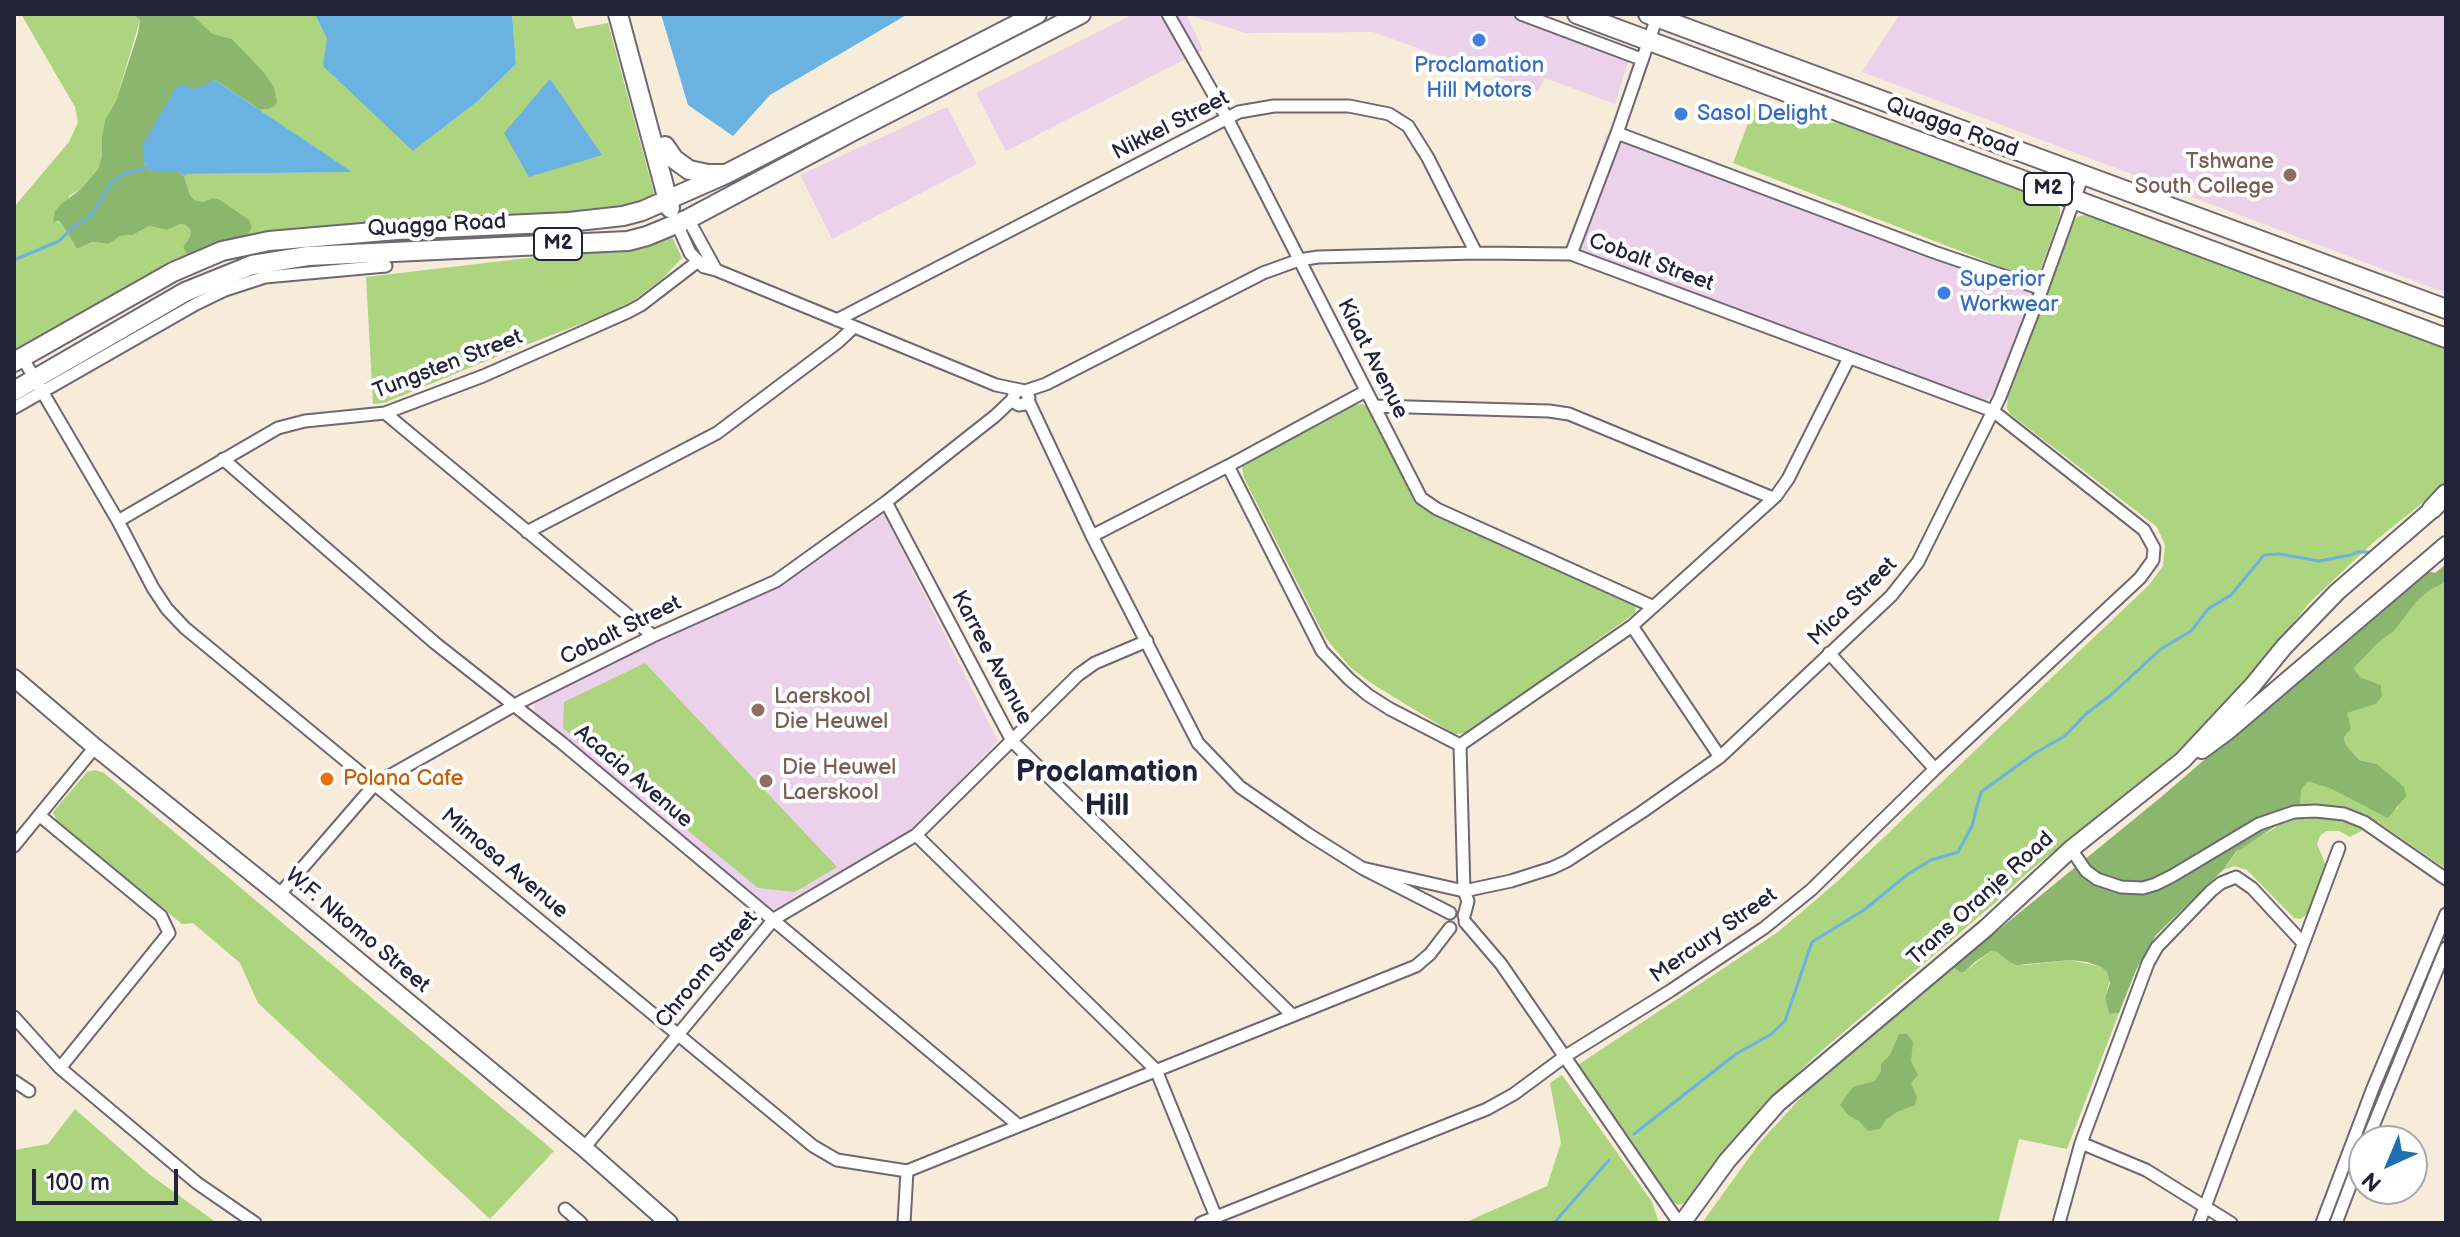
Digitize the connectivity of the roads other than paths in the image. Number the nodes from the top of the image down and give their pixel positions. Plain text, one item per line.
1 (618, 14) edge
2 (628, 14) edge
3 (1037, 14) edge
4 (1081, 14) edge
5 (1168, 14) edge
6 (1521, 14) edge
7 (1577, 14) edge
8 (1653, 16) edge
9 (1646, 50) junction
10 (1227, 118) junction
11 (1617, 133) junction
12 (665, 146) junction
13 (726, 174) junction
14 (2083, 175) junction
15 (673, 197) junction
16 (2073, 199) junction
17 (682, 221) junction
18 (1476, 253) junction
19 (1571, 254) junction
20 (1299, 260) junction
21 (697, 262) junction
22 (386, 266) dead end
23 (716, 270) junction
24 (2042, 289) junction
25 (2446, 309) edge
26 (837, 320) junction
27 (854, 327) junction
28 (2446, 338) edge
29 (1849, 358) junction
30 (18, 360) edge
31 (38, 385) junction
32 (14, 391) edge
33 (1366, 391) junction
34 (1021, 398) junction
35 (1374, 406) junction
36 (14, 408) edge
37 (1993, 411) junction
38 (385, 413) junction
39 (223, 459) junction
40 (1228, 466) junction
41 (1773, 498) junction
42 (2441, 500) edge
43 (886, 502) junction
44 (118, 521) junction
45 (527, 532) junction
46 (1092, 536) junction
47 (2446, 545) edge
48 (2154, 548) joint
49 (1652, 606) junction
50 (1632, 626) junction
51 (653, 636) junction
52 (1147, 641) junction
53 (1829, 653) junction
54 (14, 678) edge
55 (515, 705) junction
56 (1012, 741) junction
57 (1460, 745) junction
58 (95, 747) junction
59 (1720, 757) junction
60 (2183, 760) junction
61 (1935, 769) junction
62 (375, 784) junction
63 (39, 815) junction
64 (916, 835) junction
65 (14, 846) edge
66 (2339, 848) dead end
67 (2071, 849) junction
68 (1362, 868) junction
69 (2446, 879) edge
70 (279, 895) junction
71 (1466, 897) junction
72 (2446, 914) edge
73 (774, 919) junction
74 (1456, 920) junction
75 (2303, 943) junction
76 (2446, 948) edge
77 (1292, 1015) junction
78 (14, 1017) edge
79 (679, 1035) junction
80 (1564, 1057) junction
81 (60, 1068) junction
82 (1156, 1070) junction
83 (1811, 1074) junction
84 (14, 1081) edge
85 (29, 1091) dead end
86 (1018, 1125) junction
87 (2374, 1125) edge
88 (2081, 1143) junction
89 (584, 1148) junction
90 (907, 1171) junction
91 (2348, 1191) edge
92 (2206, 1207) junction
93 (565, 1209) dead end
94 (1216, 1217) junction
95 (255, 1223) edge
96 (581, 1223) edge
97 (669, 1223) edge
98 (904, 1223) edge
99 (1201, 1223) edge
100 (1680, 1223) edge
101 (1694, 1223) edge
102 (2059, 1223) edge
103 (2199, 1223) edge
104 (2231, 1223) edge
105 (2322, 1223) edge
106 (2336, 1223) edge

1 - 15 main road
2 - 12 main road
3 - 13 main road, Quagga Road / M2
4 - 17 main road, Quagga Road / M2
5 - 10 street, Kiaat Avenue
6 - 9 street
7 - 9 main road, Quagga Road / M2
8 - 9 street
8 - 14 main road, Quagga Road / M2
9 - 11 street
9 - 16 main road, Quagga Road / M2
10 - 18 street, Nikkel Street
10 - 20 street, Kiaat Avenue
10 - 26 street, Nikkel Street
11 - 19 street
11 - 24 street
12 - 13 main road
12 - 15 main road
13 - 15 main road, Quagga Road / M2
14 - 16 street, Mica Street
14 - 25 main road, Quagga Road / M2
15 - 17 main road
15 - 30 main road, Quagga Road / M2
16 - 24 street, Mica Street
16 - 28 main road, Quagga Road / M2
17 - 21 street
17 - 23 street
17 - 31 main road, Quagga Road / M2
18 - 19 street, Cobalt Street
18 - 20 street, Cobalt Street
19 - 29 street, Cobalt Street
20 - 33 street, Kiaat Avenue
20 - 34 street, Cobalt Street
21 - 23 street
21 - 38 street, Tungsten Street
22 - 31 street, Quagga Road
23 - 26 street
24 - 37 street, Mica Street
26 - 27 street
27 - 34 street
27 - 45 street
29 - 37 street, Cobalt Street
29 - 41 street
30 - 31 street, Mimosa Avenue
31 - 32 main road, Quagga Road / M2
31 - 36 street, Quagga Road
31 - 44 street, Mimosa Avenue
33 - 35 street, Kiaat Avenue
33 - 40 street
34 - 43 street, Cobalt Street
34 - 46 street
35 - 41 street
35 - 49 street, Kiaat Avenue
37 - 48 street, Cobalt Street
37 - 53 street, Mica Street
38 - 39 street, Tungsten Street
38 - 45 street
39 - 44 street, Tungsten Street
39 - 55 street, Acacia Avenue
40 - 46 street
40 - 57 street
41 - 49 street
42 - 60 main road, Trans Oranje Road
43 - 51 street, Cobalt Street
43 - 56 street, Karree Avenue
44 - 62 street, Mimosa Avenue
45 - 51 street
46 - 52 street
47 - 60 main road, Trans Oranje Road
48 - 61 street, Mercury Street
49 - 50 street
50 - 57 street
50 - 59 street
51 - 55 street, Cobalt Street
52 - 56 street, Chroom Street
52 - 68 street
53 - 59 street, Mica Street
53 - 61 street
54 - 58 main road, W.F. Nkomo Street
55 - 62 street, Cobalt Street
55 - 73 street, Acacia Avenue
56 - 64 street, Chroom Street
56 - 77 street, Karree Avenue
57 - 71 street
58 - 63 street
58 - 70 main road, W.F. Nkomo Street
59 - 71 street, Mica Street
60 - 67 main road, Trans Oranje Road
61 - 80 street, Mercury Street
62 - 70 street, Cobalt Street
62 - 79 street, Mimosa Avenue
63 - 65 street
63 - 81 street
64 - 73 street, Chroom Street
64 - 82 street
66 - 75 street
67 - 69 street
67 - 83 main road, Trans Oranje Road
68 - 71 street
68 - 74 street
70 - 89 main road, W.F. Nkomo Street
71 - 74 street
72 - 105 street
73 - 79 street, Chroom Street
73 - 86 street, Acacia Avenue
74 - 77 street
74 - 80 street
75 - 88 street
75 - 92 street
76 - 87 street
77 - 82 street
78 - 81 street
79 - 89 street, Chroom Street
79 - 90 street, Mimosa Avenue
80 - 94 street, Mercury Street
80 - 100 street
81 - 95 street
82 - 86 street
82 - 94 street
83 - 100 main road, Trans Oranje Road
83 - 101 main road, Trans Oranje Road
84 - 85 street
86 - 90 street
88 - 92 street
88 - 102 street
89 - 97 main road, W.F. Nkomo Street
90 - 98 street
91 - 106 street
92 - 103 street
92 - 104 street
93 - 96 street
94 - 99 street, Mercury Street

